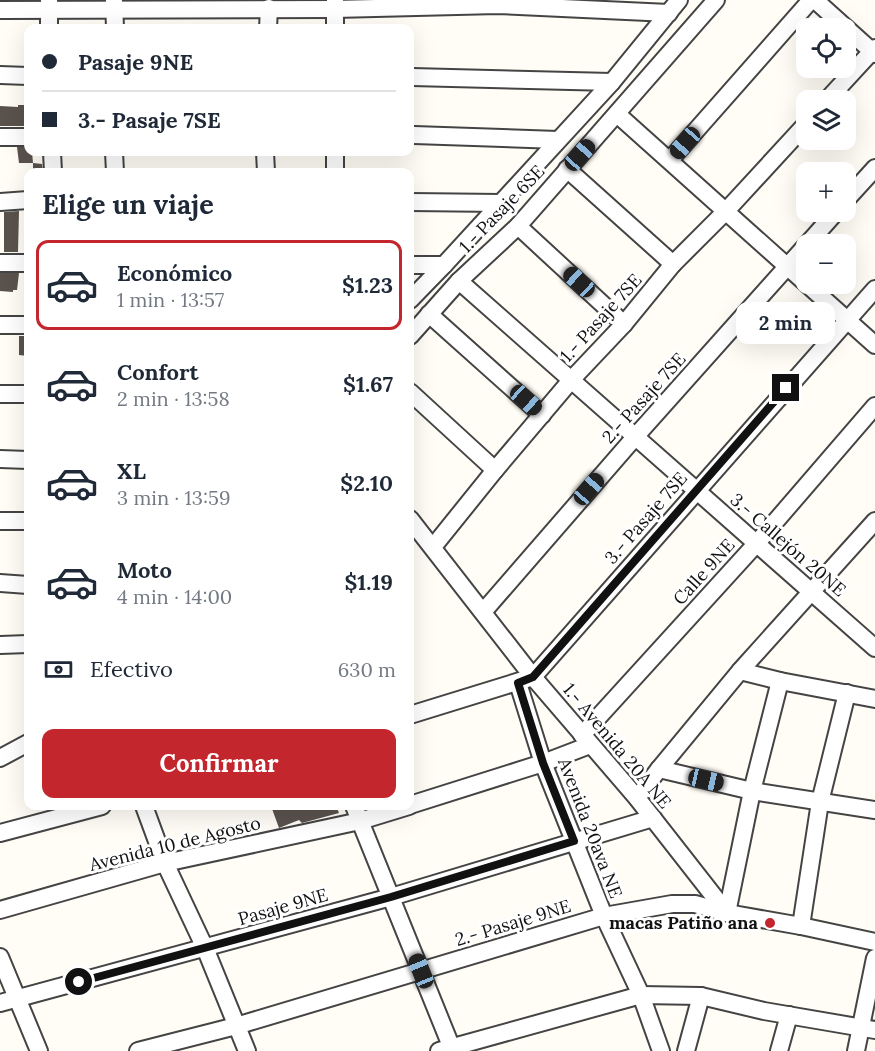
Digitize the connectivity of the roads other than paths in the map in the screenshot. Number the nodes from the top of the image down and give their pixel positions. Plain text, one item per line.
1 (716, 0) edge
2 (813, 0) edge
3 (498, 3) edge
4 (577, 4) edge
5 (49, 5) edge
6 (114, 5) edge
7 (335, 5) edge
8 (674, 6) edge
9 (269, 8) junction
10 (0, 10) edge
11 (49, 24) edge
12 (115, 24) edge
13 (268, 24) edge
14 (335, 24) edge
15 (874, 51) edge
16 (0, 75) edge
17 (24, 76) edge
18 (414, 77) edge
19 (612, 82) junction
20 (837, 90) edge
21 (617, 114) junction
22 (414, 135) dead end
23 (796, 135) edge
24 (0, 137) edge
25 (24, 137) edge
26 (558, 140) junction
27 (670, 160) junction
28 (875, 168) edge
29 (567, 169) junction
30 (856, 189) edge
31 (24, 200) edge
32 (0, 202) edge
33 (414, 202) edge
34 (501, 203) junction
35 (726, 212) junction
36 (827, 222) edge
37 (518, 226) junction
38 (0, 263) edge
39 (24, 263) edge
40 (673, 264) junction
41 (414, 265) edge
42 (444, 265) junction
43 (787, 267) junction
44 (459, 280) junction
45 (875, 289) edge
46 (414, 296) edge
47 (429, 314) junction
48 (846, 320) junction
49 (624, 324) junction
50 (0, 325) edge
51 (24, 325) edge
52 (414, 331) edge
53 (875, 345) edge
54 (572, 379) junction
55 (0, 394) edge
56 (24, 394) edge
57 (414, 396) edge
58 (875, 406) edge
59 (542, 415) junction
60 (635, 437) junction
61 (0, 459) edge
62 (24, 460) edge
63 (495, 470) junction
64 (696, 490) junction
65 (0, 521) edge
66 (24, 521) edge
67 (875, 521) edge
68 (414, 524) edge
69 (756, 544) junction
70 (433, 547) junction
71 (0, 583) edge
72 (24, 585) edge
73 (811, 592) junction
74 (483, 612) junction
75 (873, 643) edge
76 (24, 644) edge
77 (0, 645) edge
78 (740, 671) junction
79 (525, 680) junction
80 (780, 681) junction
81 (847, 693) junction
82 (875, 699) edge
83 (414, 714) edge
84 (586, 740) junction
85 (24, 745) edge
86 (0, 758) edge
87 (543, 763) junction
88 (659, 769) junction
89 (752, 791) junction
90 (636, 798) junction
91 (820, 802) junction
92 (414, 803) edge
93 (87, 810) edge
94 (145, 810) edge
95 (376, 810) edge
96 (875, 810) edge
97 (357, 813) edge
98 (653, 818) junction
99 (0, 833) edge
100 (574, 841) junction
101 (165, 863) junction
102 (391, 897) junction
103 (0, 910) edge
104 (727, 913) junction
105 (604, 916) junction
106 (801, 926) junction
107 (875, 942) edge
108 (205, 948) junction
109 (0, 957) edge
110 (875, 958) edge
111 (421, 971) junction
112 (640, 995) junction
113 (701, 996) junction
114 (8, 1001) edge
115 (789, 1015) junction
116 (236, 1026) junction
117 (868, 1029) edge
118 (448, 1050) edge
119 (39, 1051) edge
120 (138, 1051) edge
121 (246, 1051) edge
122 (661, 1051) edge
123 (686, 1051) edge
124 (779, 1051) edge
125 (856, 1051) edge

1 - 21 street, 1.- Pasaje 6SE
2 - 15 street
2 - 27 street
3 - 4 street
3 - 7 street
4 - 8 street
5 - 6 street
5 - 10 street
5 - 11 street
6 - 9 street
6 - 12 street
7 - 9 street
7 - 14 street
8 - 19 street
9 - 13 street
15 - 20 street
16 - 17 street
18 - 19 street
19 - 26 street
21 - 27 street
21 - 29 street, 1.- Pasaje 6SE
22 - 26 street
23 - 35 street, 1.- Pasaje 7SE
24 - 25 street
26 - 34 street
27 - 35 street
28 - 30 street
29 - 37 street, 1.- Pasaje 6SE
29 - 40 street
31 - 32 street
33 - 34 street
34 - 42 street
35 - 40 street, 1.- Pasaje 7SE
35 - 43 street
36 - 43 street, 2.- Pasaje 7SE
37 - 44 street, 1.- Pasaje 6SE
37 - 49 street
38 - 39 street
40 - 49 street, 1.- Pasaje 7SE
41 - 42 street
42 - 46 street
43 - 48 street
43 - 60 street, 2.- Pasaje 7SE
44 - 47 street, 1.- Pasaje 6SE
44 - 54 street, 3.- Callejón 20NE
45 - 48 street, 3.- Pasaje 7SE
47 - 52 street, 1.- Pasaje 6SE
47 - 59 street
48 - 53 street
48 - 64 street, 3.- Pasaje 7SE
49 - 54 street, 1.- Pasaje 7SE
50 - 51 street
54 - 59 street, 1.- Pasaje 7SE
54 - 60 street, 3.- Callejón 20NE
55 - 56 street
57 - 63 street
58 - 69 street, Calle 9NE
59 - 63 street, 1.- Pasaje 7SE
60 - 64 street, 3.- Callejón 20NE
60 - 74 street, 2.- Pasaje 7SE
61 - 62 street
63 - 70 street, 1.- Pasaje 7SE
64 - 69 street, 3.- Callejón 20NE
64 - 79 street, 3.- Pasaje 7SE
65 - 66 street
67 - 73 street
68 - 70 street, 1.- Avenida 20A NE
69 - 73 street, 3.- Callejón 20NE
69 - 84 street, Calle 9NE
70 - 74 street, 1.- Avenida 20A NE
71 - 72 street
73 - 75 street, 3.- Callejón 20NE
73 - 78 street
74 - 79 street, 1.- Avenida 20A NE
76 - 77 street
78 - 80 street
78 - 88 street
79 - 83 street
79 - 84 street, 1.- Avenida 20A NE
79 - 87 street, Avenida 20ava NE
80 - 81 street
80 - 89 street
81 - 82 street
81 - 91 street
84 - 87 street
84 - 90 street, 1.- Avenida 20A NE
85 - 86 street
87 - 92 street
87 - 100 street, Avenida 20ava NE
88 - 89 street
88 - 90 street
89 - 91 street
89 - 104 street
90 - 98 street, 1.- Avenida 20A NE
91 - 96 street
91 - 106 street
93 - 99 street
94 - 101 street
95 - 97 street
97 - 101 street, Avenida 10 de Agosto
97 - 102 street
98 - 100 street, Pasaje 9NE
98 - 104 street, 1.- Avenida 20A NE
100 - 102 street, Pasaje 9NE
100 - 105 street, Avenida 20ava NE
101 - 103 street, Avenida 10 de Agosto
101 - 108 street
102 - 108 street, Pasaje 9NE
102 - 111 street
104 - 105 street, 2.- Pasaje 9NE
104 - 106 street, 2.- Pasaje 9NE
105 - 111 street, 2.- Pasaje 9NE
105 - 112 street, Avenida 20ava NE
106 - 107 street, 2.- Pasaje 9NE
108 - 114 street, Pasaje 9NE
108 - 116 street
109 - 114 street
110 - 117 street
111 - 116 street, 2.- Pasaje 9NE
111 - 118 street
112 - 113 street
112 - 118 street
112 - 122 street, Avenida 20ava NE
113 - 115 street
113 - 123 street
114 - 119 street
115 - 117 street
115 - 124 street
116 - 120 street, 2.- Pasaje 9NE
116 - 121 street
117 - 125 street

